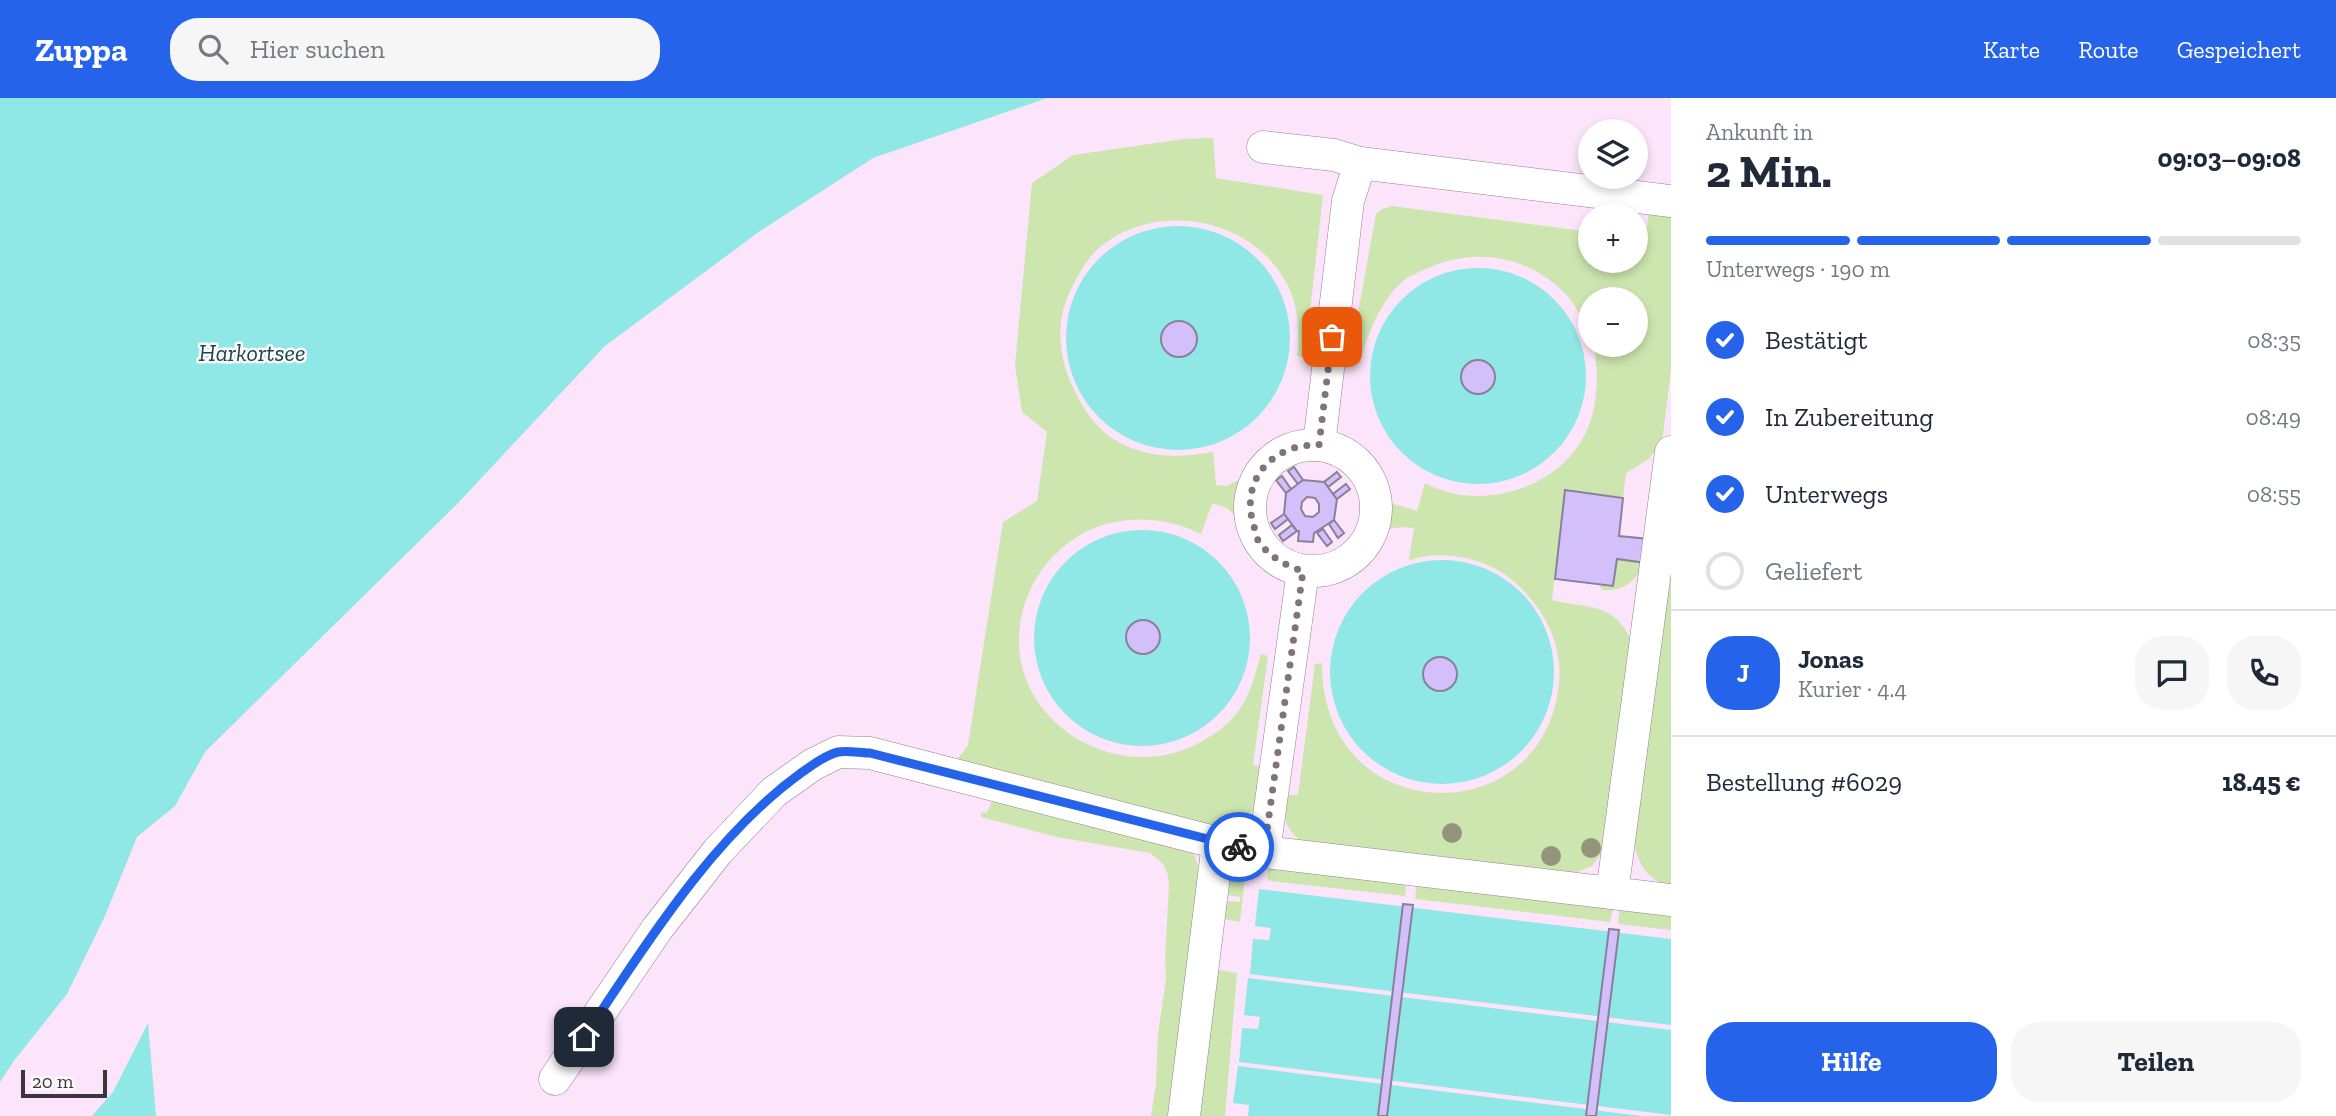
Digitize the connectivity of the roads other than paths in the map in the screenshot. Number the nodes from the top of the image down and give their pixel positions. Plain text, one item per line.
1 (1263, 147) dead end
2 (1360, 163) junction
3 (1671, 201) edge
4 (1319, 445) junction
5 (1671, 452) edge
6 (1667, 509) edge
7 (1303, 571) junction
8 (1218, 843) junction
9 (1264, 852) junction
10 (1612, 893) junction
11 (1671, 900) edge
12 (555, 1079) dead end
13 (1184, 1116) edge

1 - 2 lane
2 - 3 lane
2 - 4 lane
4 - 7 lane
4 - 7 lane
5 - 6 lane
6 - 10 lane
7 - 9 lane
8 - 9 lane
8 - 12 lane
8 - 13 lane
9 - 10 lane
10 - 11 lane

